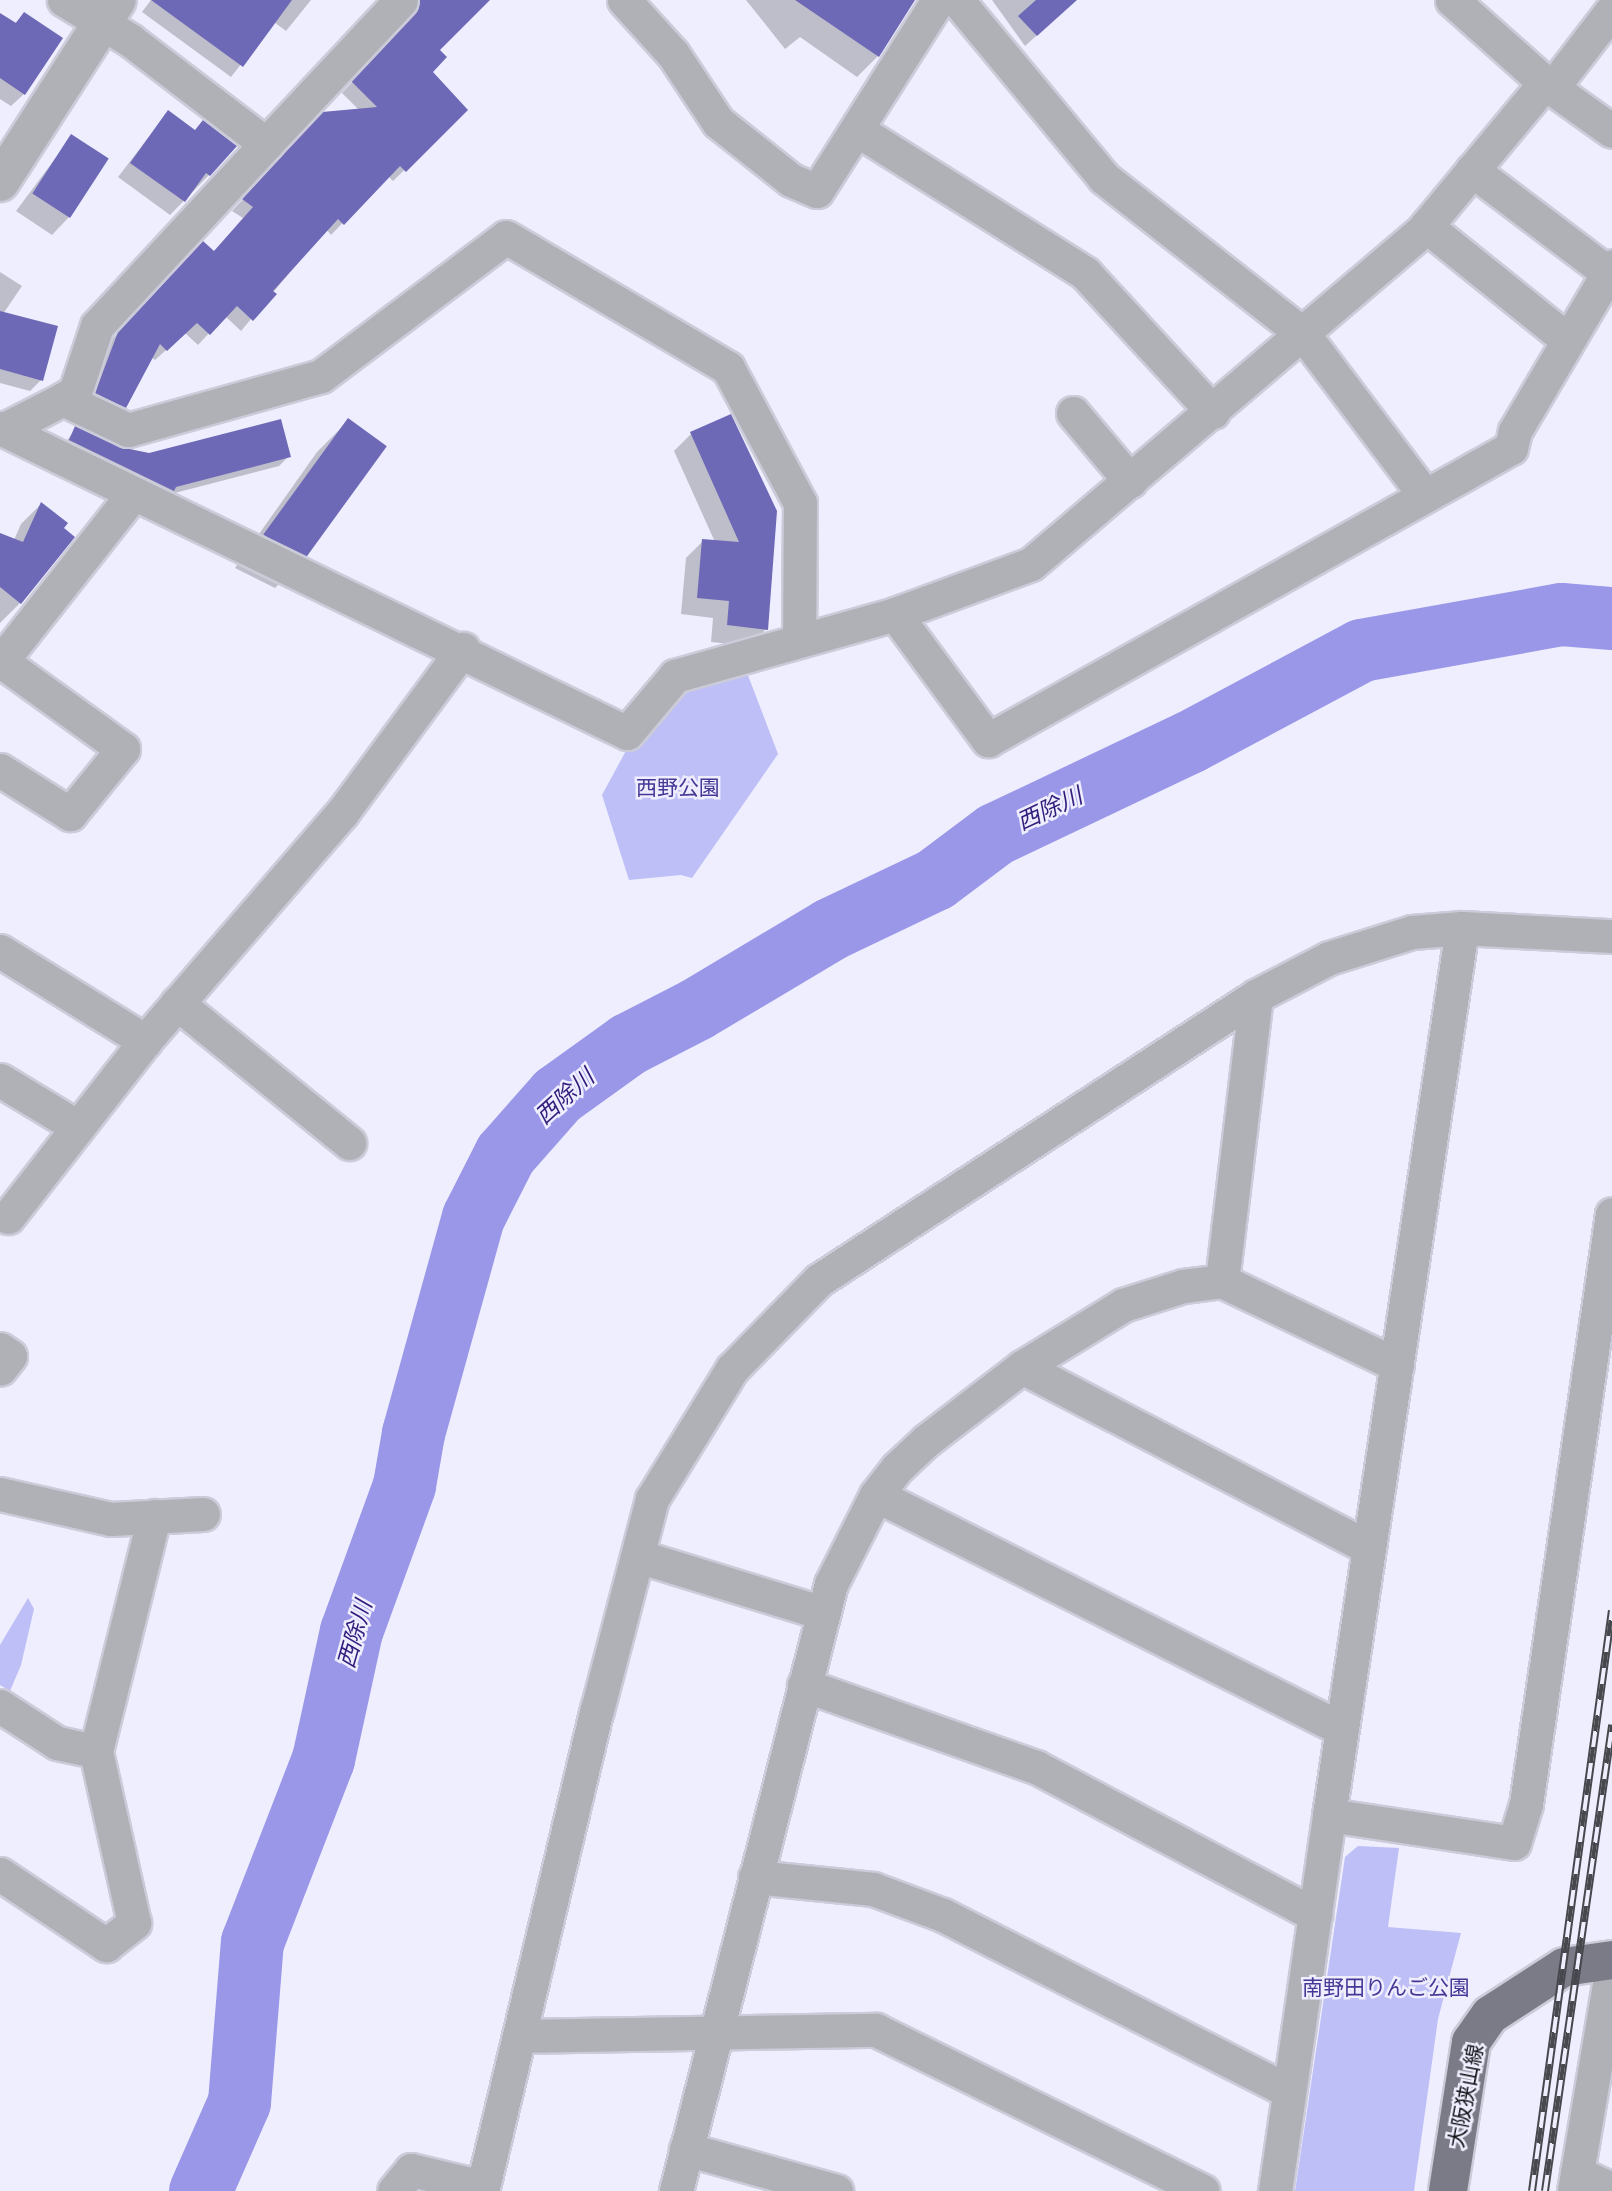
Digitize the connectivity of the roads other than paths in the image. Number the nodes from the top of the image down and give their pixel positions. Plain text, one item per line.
1 (64, 0) edge
2 (401, 0) edge
3 (624, 0) edge
4 (939, 0) edge
5 (957, 0) edge
6 (1452, 0) edge
7 (1612, 10) edge
8 (110, 11) edge
9 (1548, 85) junction
10 (859, 131) junction
11 (1612, 131) edge
12 (266, 144) junction
13 (1472, 170) junction
14 (0, 182) edge
15 (1426, 226) junction
16 (1610, 269) edge
17 (1304, 335) junction
18 (1568, 341) junction
19 (63, 399) junction
20 (1213, 412) junction
21 (1073, 413) dead end
22 (1, 429) edge
23 (1130, 481) junction
24 (133, 494) junction
25 (1424, 494) junction
26 (895, 614) junction
27 (799, 640) junction
28 (463, 649) junction
29 (1, 662) edge
30 (0, 770) edge
31 (1462, 928) junction
32 (1612, 936) edge
33 (0, 951) edge
34 (1256, 996) junction
35 (177, 1003) junction
36 (145, 1041) junction
37 (0, 1080) edge
38 (78, 1127) junction
39 (349, 1143) dead end
40 (1612, 1214) edge
41 (3, 1220) edge
42 (1222, 1281) junction
43 (0, 1349) edge
44 (1396, 1365) junction
45 (1022, 1367) junction
46 (0, 1369) edge
47 (0, 1494) edge
48 (876, 1495) junction
49 (203, 1514) dead end
50 (154, 1516) junction
51 (1369, 1548) junction
52 (638, 1556) junction
53 (823, 1613) junction
54 (804, 1685) junction
55 (0, 1706) edge
56 (1342, 1729) junction
57 (96, 1751) junction
58 (1329, 1815) junction
59 (0, 1874) edge
60 (755, 1877) junction
61 (1315, 1915) junction
62 (1612, 1960) edge
63 (1612, 1967) edge
64 (520, 2036) junction
65 (713, 2036) junction
66 (1289, 2091) junction
67 (686, 2148) junction
68 (1576, 2182) edge
69 (482, 2189) edge
70 (1612, 2189) edge
71 (394, 2191) edge
72 (676, 2191) edge
73 (836, 2191) edge
74 (1203, 2191) edge
75 (1275, 2191) edge
76 (1448, 2191) edge

1 - 8 street
2 - 12 street
3 - 10 street
4 - 10 street
5 - 17 street
6 - 9 street
7 - 9 street
8 - 12 street
8 - 14 street
9 - 11 street
9 - 13 street
10 - 20 street
12 - 19 street
13 - 15 street
13 - 16 street
15 - 17 street
15 - 18 street
16 - 18 street
17 - 20 street
17 - 25 street
18 - 25 street
19 - 22 street
19 - 27 street
20 - 23 street
21 - 23 street
22 - 24 street
23 - 26 street
24 - 28 street
24 - 29 street
25 - 26 street
26 - 27 street
27 - 28 street
28 - 35 street
29 - 30 street
31 - 32 street
31 - 34 street
31 - 44 street
33 - 36 street
34 - 42 street
34 - 52 street
35 - 36 street
35 - 39 street
36 - 38 street
37 - 38 street
38 - 41 street
40 - 58 street
42 - 44 street
42 - 45 street
43 - 46 street
44 - 51 street
45 - 48 street
45 - 51 street
47 - 50 street
48 - 53 street
48 - 56 street
49 - 50 street
50 - 57 street
51 - 56 street
52 - 53 street
52 - 64 street
53 - 54 street
54 - 60 street
54 - 61 street
55 - 57 street
56 - 58 street
57 - 59 street
58 - 61 street
60 - 65 street
60 - 66 street
61 - 66 street
62 - 76 main road, 大阪狭山線
63 - 68 street
64 - 65 street
64 - 69 street
65 - 67 street
65 - 74 street
66 - 75 street
67 - 72 street
67 - 73 street
68 - 70 street
69 - 71 street

